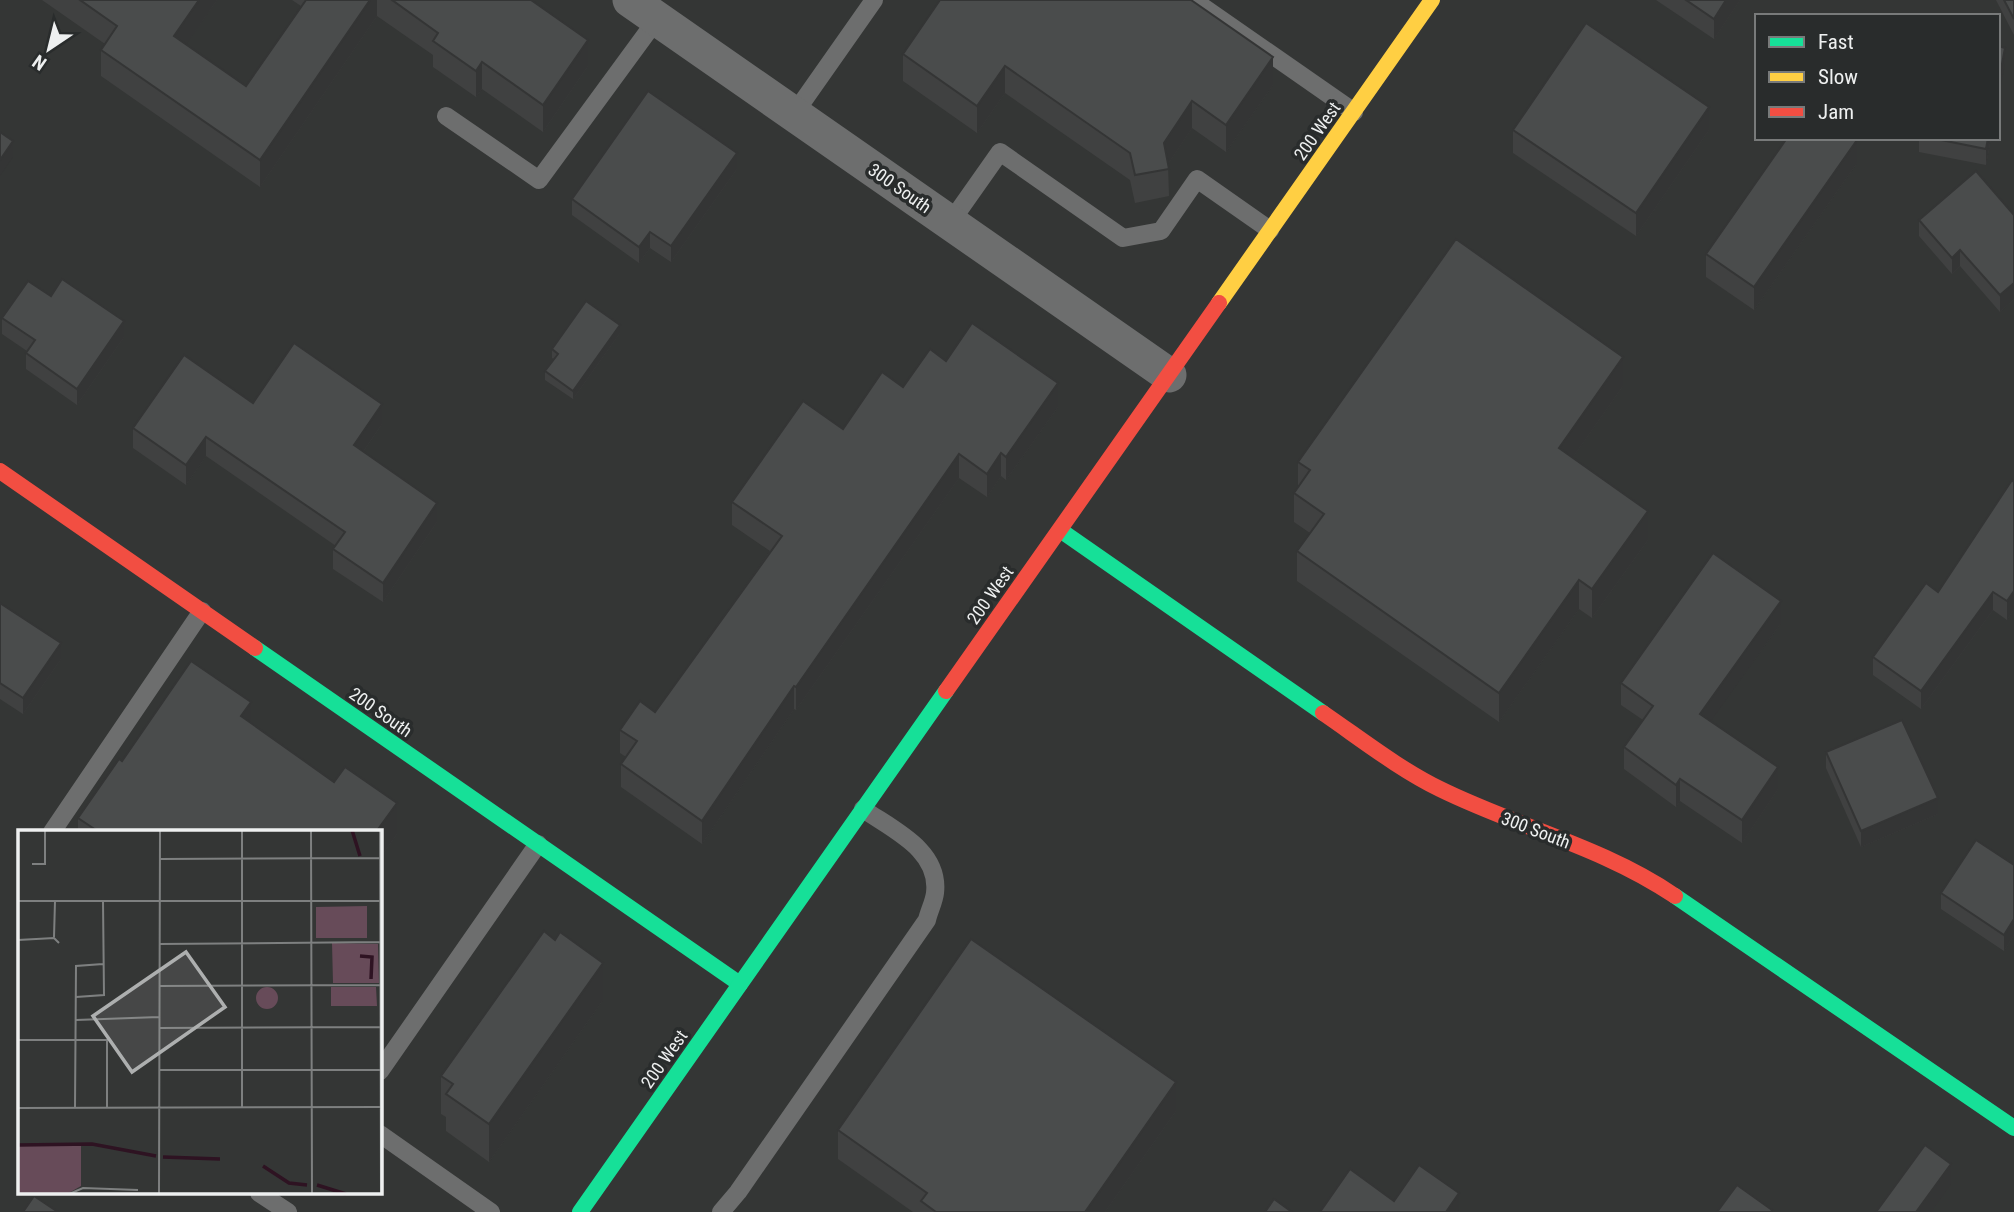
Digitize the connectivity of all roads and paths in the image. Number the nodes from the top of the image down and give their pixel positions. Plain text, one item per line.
1 (874, 0) edge
2 (1193, 0) edge
3 (1432, 0) edge
4 (644, 9) edge
5 (1354, 112) junction
6 (794, 114) junction
7 (446, 116) dead end
8 (950, 223) junction
9 (1270, 230) junction
10 (1169, 375) junction
11 (0, 471) edge
12 (1060, 530) junction
13 (202, 611) junction
14 (863, 809) junction
15 (53, 830) edge
16 (538, 844) junction
17 (740, 984) junction
18 (382, 1067) edge
19 (2014, 1128) edge
20 (382, 1135) edge
21 (261, 1194) edge
22 (588, 1209) edge
23 (288, 1212) edge
24 (491, 1212) edge
25 (721, 1212) edge

1 - 6 lane
2 - 5 lane
3 - 5 street, 200 West
4 - 6 street, 300 South
4 - 7 lane
5 - 9 street, 200 West
6 - 8 street, 300 South
8 - 9 lane
8 - 10 street, 300 South
9 - 10 street, 200 West
10 - 12 street, 200 West
11 - 13 street, 200 South
12 - 14 street, 200 West
12 - 19 street, 300 South
13 - 15 lane
13 - 16 street, 200 South
14 - 17 street, 200 West
14 - 25 lane
16 - 17 street, 200 South
16 - 18 lane
17 - 22 street, 200 West
20 - 24 lane
21 - 23 lane

